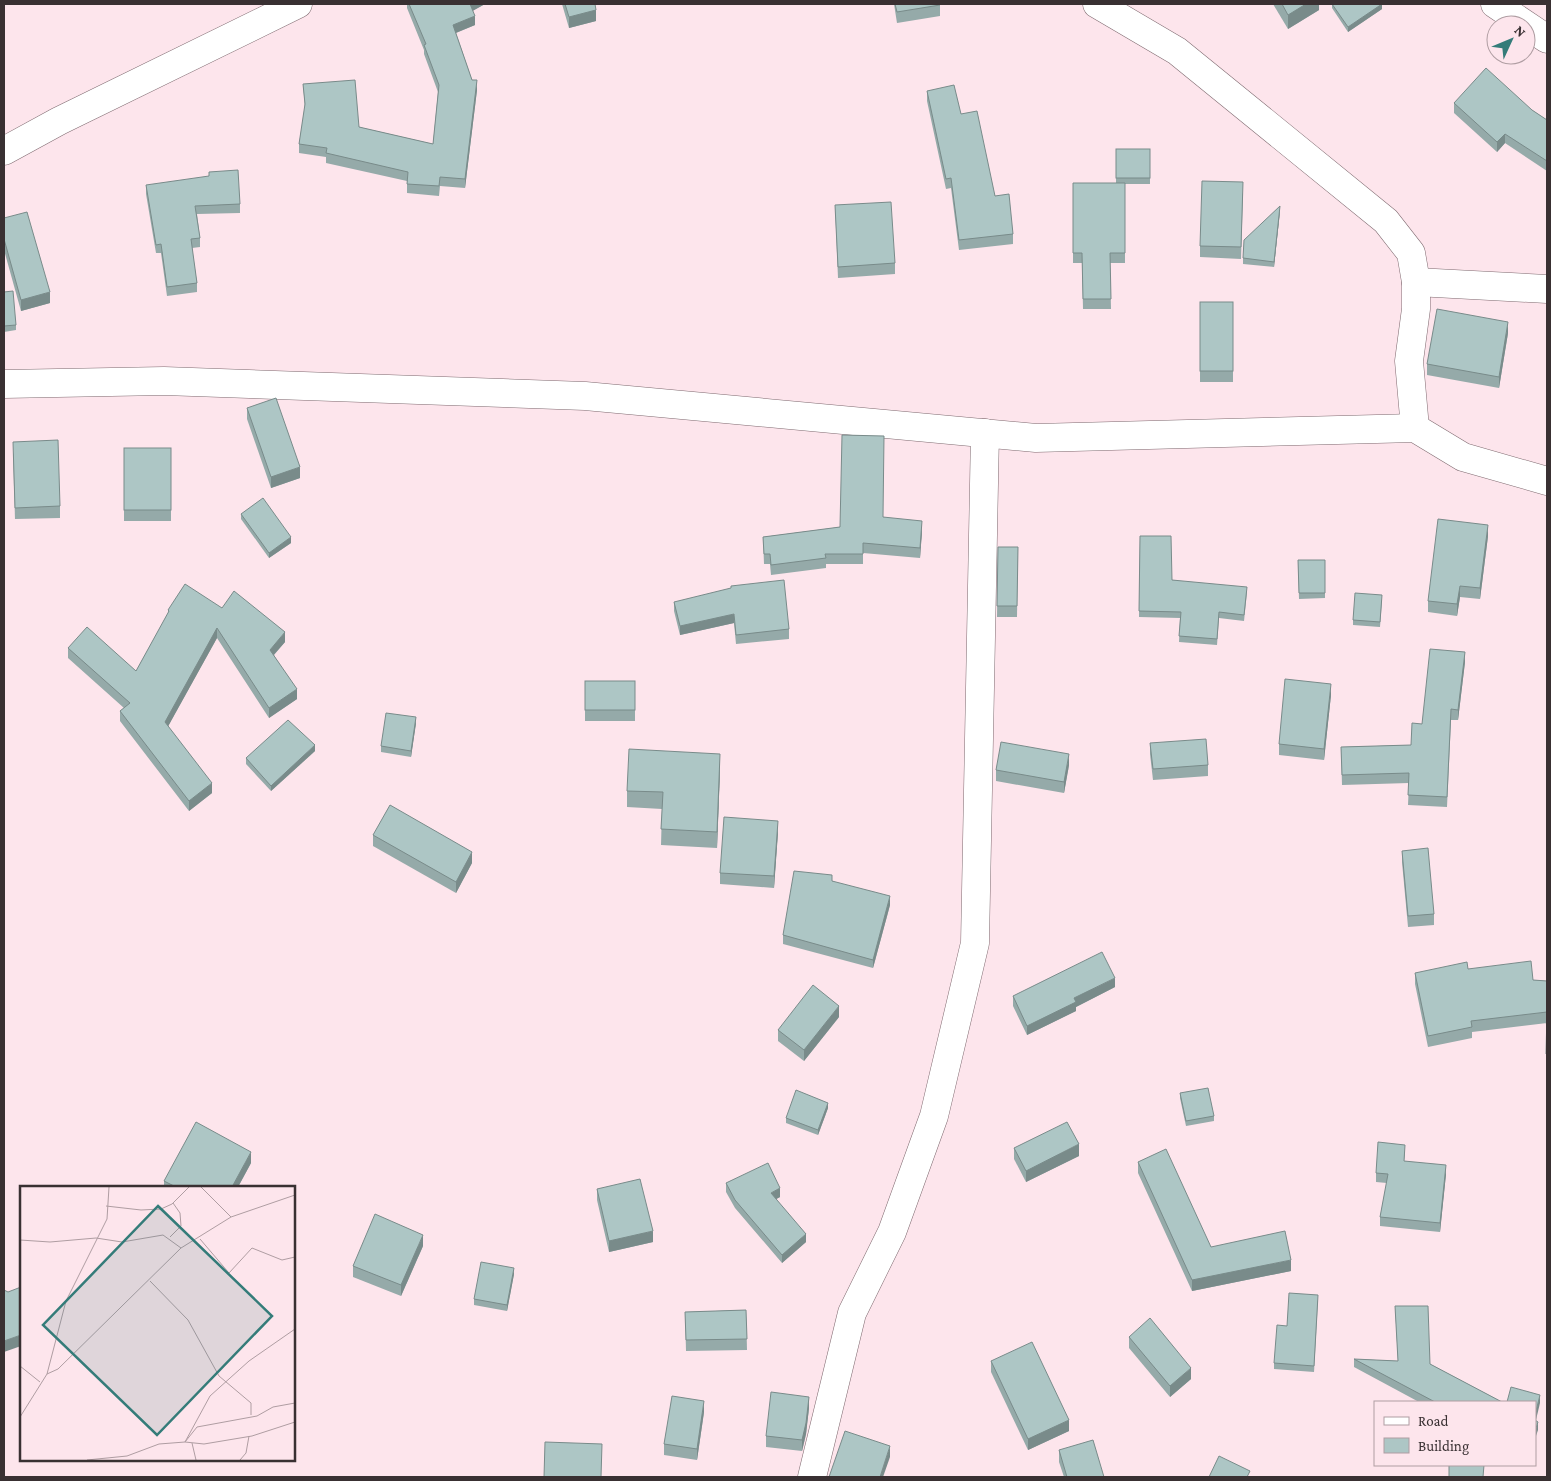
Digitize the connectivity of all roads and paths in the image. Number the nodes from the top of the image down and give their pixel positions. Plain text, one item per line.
1 (298, 4) edge
2 (1096, 4) edge
3 (1495, 4) edge
4 (1547, 39) edge
5 (4, 151) edge
6 (1416, 282) junction
7 (1547, 289) edge
8 (4, 384) edge
9 (1415, 428) junction
10 (985, 433) junction
11 (1547, 480) edge
12 (812, 1477) edge

1 - 5 street
2 - 6 street
3 - 4 street
6 - 7 street
6 - 9 street
8 - 10 street
9 - 10 street
9 - 11 street
10 - 12 street

